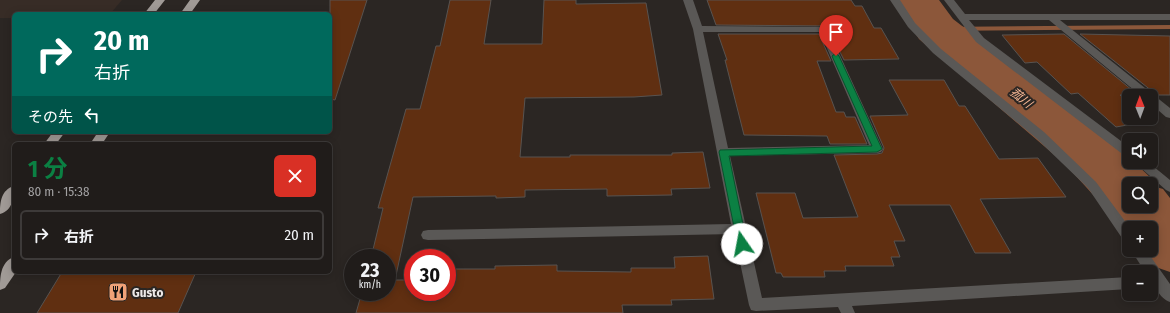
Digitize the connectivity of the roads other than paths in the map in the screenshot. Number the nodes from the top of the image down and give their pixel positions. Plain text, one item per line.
1 (160, 0) edge
2 (195, 0) edge
3 (688, 0) edge
4 (895, 0) edge
5 (949, 0) edge
6 (151, 12) edge
7 (186, 12) edge
8 (962, 17) junction
9 (1170, 17) edge
10 (1051, 18) junction
11 (698, 28) junction
12 (1139, 89) edge
13 (1158, 104) edge
14 (1170, 114) edge
15 (1122, 148) edge
16 (723, 152) junction
17 (1148, 169) edge
18 (1170, 187) edge
19 (12, 194) edge
20 (0, 209) edge
21 (1122, 227) edge
22 (739, 229) junction
23 (428, 235) dead end
24 (12, 266) edge
25 (0, 284) edge
26 (1122, 284) edge
27 (1158, 284) edge
28 (1170, 296) edge
29 (845, 306) edge

1 - 6 highway
2 - 7 highway
3 - 11 street
4 - 21 street
5 - 8 street
8 - 10 street
8 - 15 street
9 - 10 street
10 - 12 street
11 - 16 street
11 - 16 street
13 - 14 street
16 - 22 street
17 - 18 street
19 - 20 highway
22 - 23 street
22 - 29 street
24 - 25 highway
26 - 29 street
27 - 28 street

